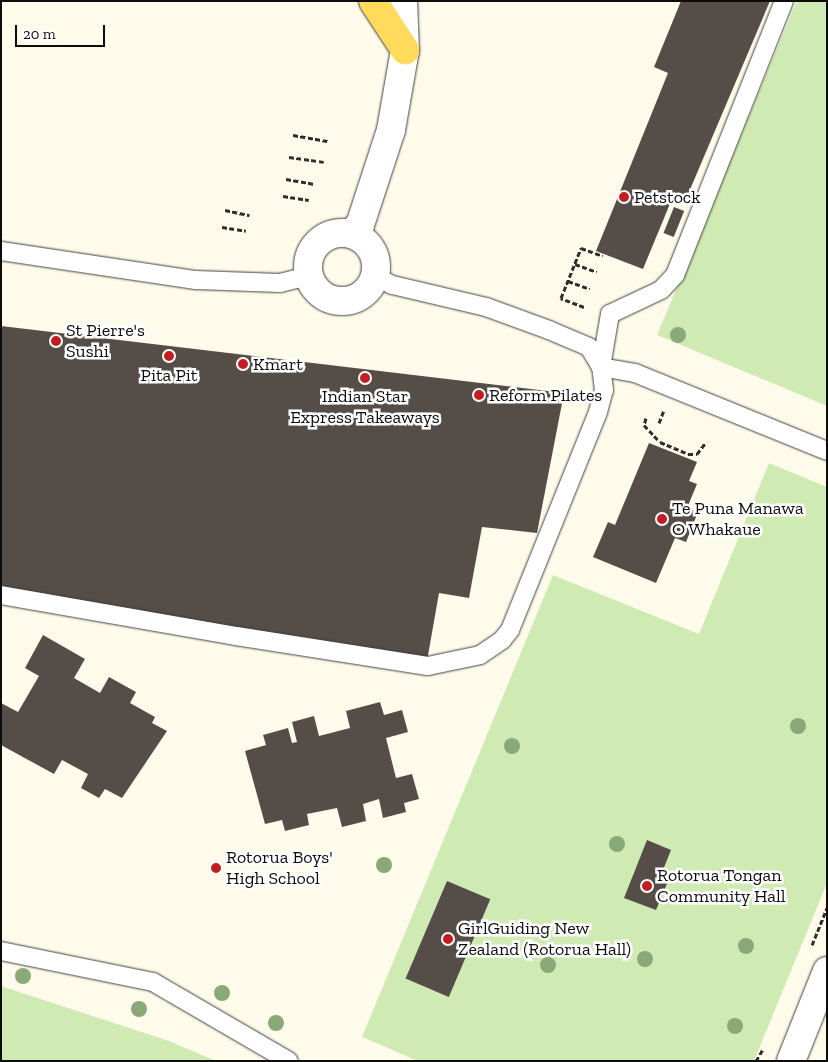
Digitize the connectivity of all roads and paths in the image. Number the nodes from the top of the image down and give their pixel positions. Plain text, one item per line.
1 (372, 1) edge
2 (403, 1) edge
3 (784, 1) edge
4 (405, 50) junction
5 (293, 135) dead end
6 (328, 141) dead end
7 (290, 157) dead end
8 (324, 162) dead end
9 (286, 179) dead end
10 (316, 184) dead end
11 (283, 196) dead end
12 (309, 200) dead end
13 (226, 210) dead end
14 (249, 215) dead end
15 (222, 227) dead end
16 (246, 231) dead end
17 (351, 233) junction
18 (1, 251) edge
19 (603, 256) dead end
20 (575, 264) junction
21 (597, 272) dead end
22 (309, 276) junction
23 (376, 276) junction
24 (568, 281) junction
25 (590, 289) dead end
26 (584, 307) dead end
27 (601, 367) junction
28 (646, 418) dead end
29 (706, 442) dead end
30 (827, 451) edge
31 (1, 595) edge
32 (1, 951) edge
33 (827, 971) edge
34 (289, 1061) edge
35 (791, 1061) edge

1 - 4 main road
2 - 4 street
3 - 27 lane
4 - 17 street
5 - 6 path
7 - 8 path
9 - 10 path
11 - 12 path
13 - 14 path
15 - 16 path
17 - 22 street
17 - 23 street
18 - 22 lane
19 - 20 path
20 - 21 path
20 - 24 path
22 - 23 street
23 - 27 lane
24 - 25 path
24 - 26 path
27 - 30 lane
27 - 31 lane
28 - 29 path
32 - 34 lane
33 - 35 street

